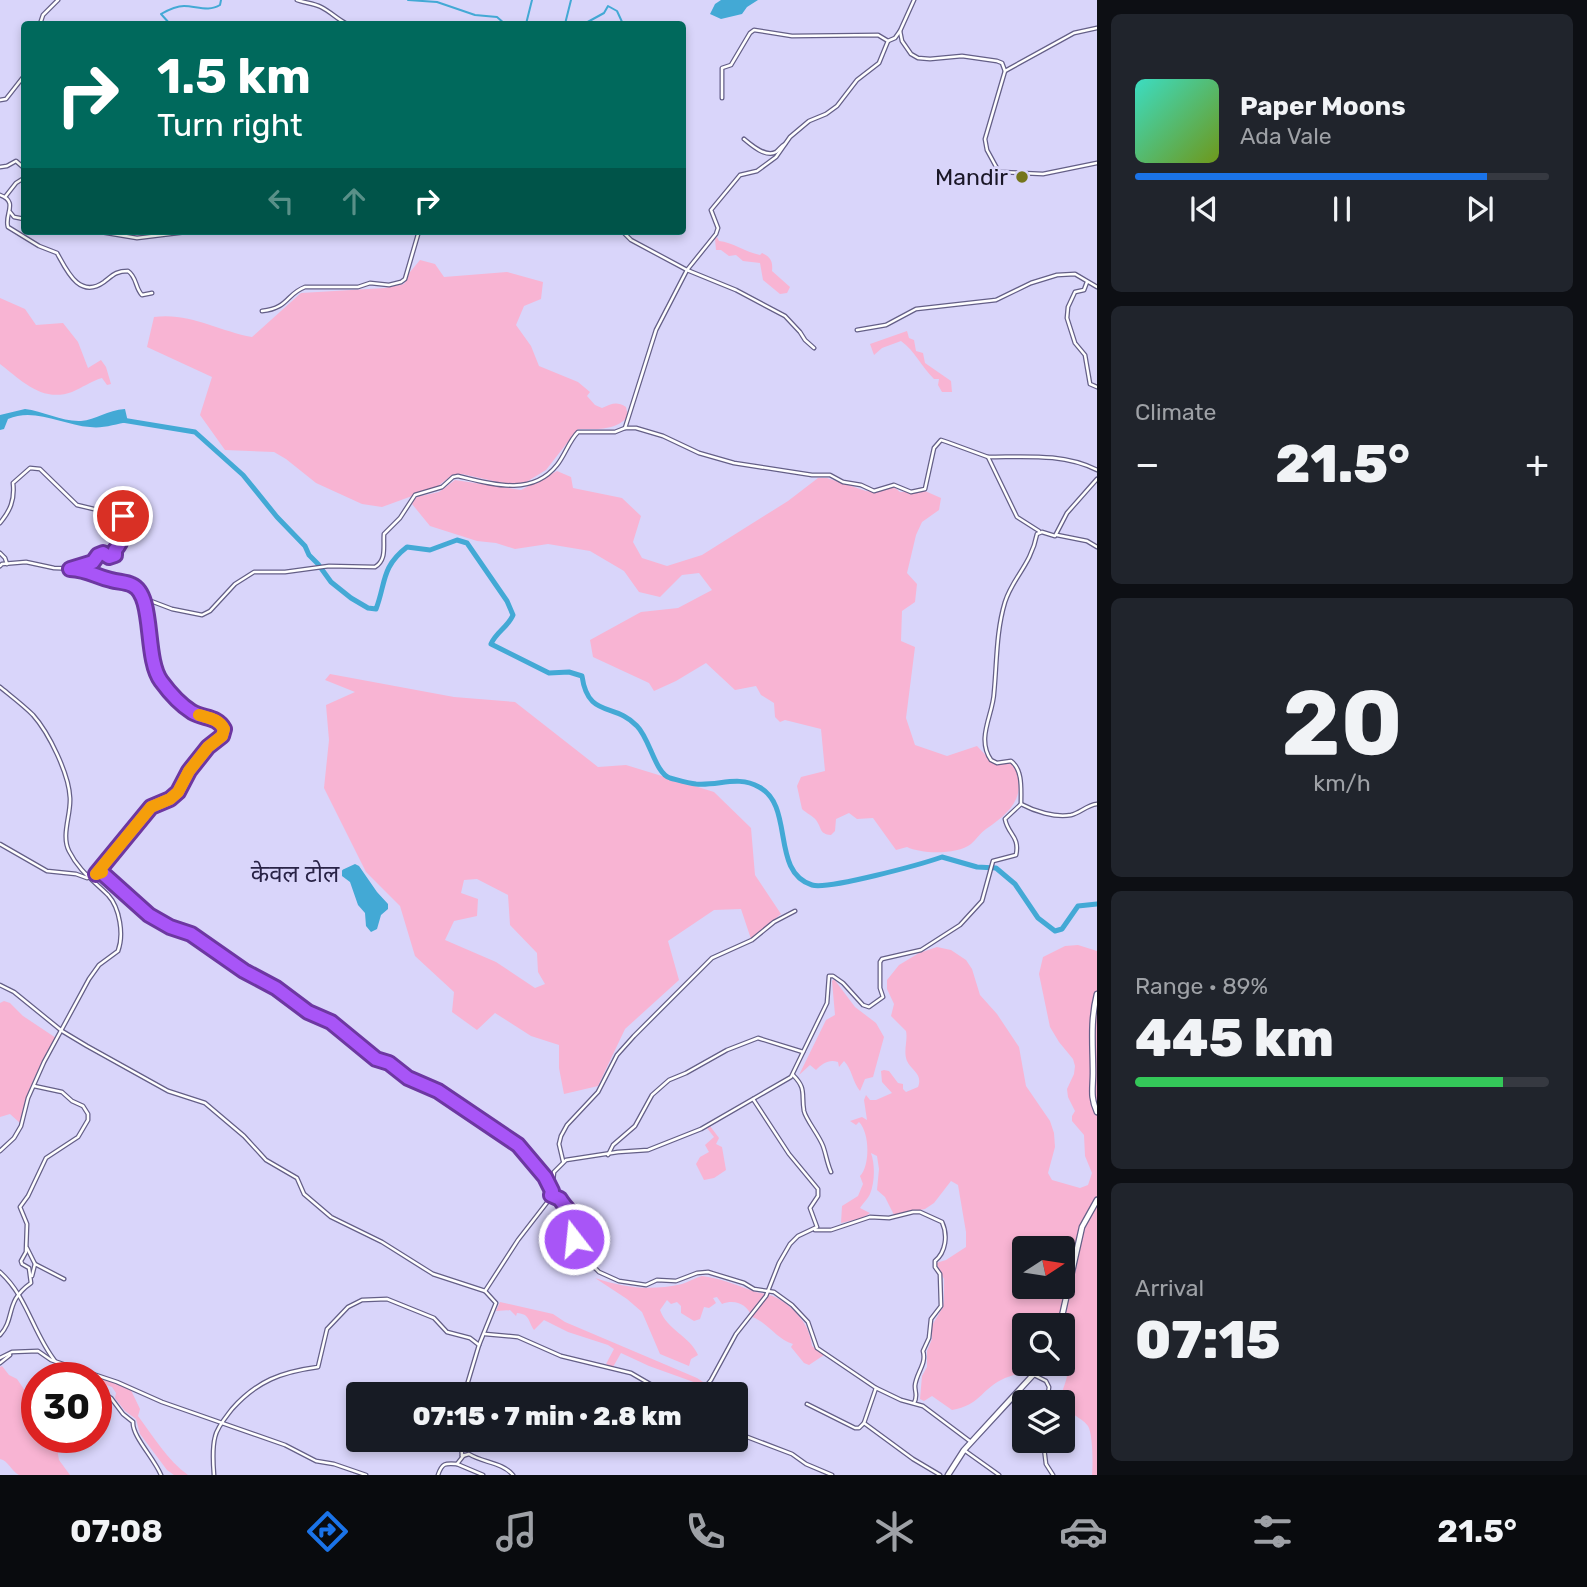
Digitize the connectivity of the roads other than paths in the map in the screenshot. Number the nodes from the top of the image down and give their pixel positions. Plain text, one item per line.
1 (58, 0) edge
2 (297, 0) edge
3 (914, 0) edge
4 (41, 21) edge
5 (340, 21) edge
6 (1097, 28) edge
7 (900, 30) junction
8 (888, 41) junction
9 (1005, 71) junction
10 (21, 80) edge
11 (722, 98) dead end
12 (0, 100) edge
13 (744, 139) dead end
14 (785, 144) junction
15 (1097, 163) edge
16 (21, 165) edge
17 (0, 167) edge
18 (21, 180) edge
19 (0, 195) edge
20 (5, 197) junction
21 (10, 212) junction
22 (21, 218) edge
23 (21, 235) edge
24 (21, 235) edge
25 (119, 235) edge
26 (161, 235) edge
27 (418, 235) edge
28 (626, 235) edge
29 (687, 270) junction
30 (1087, 282) junction
31 (1097, 287) edge
32 (152, 293) dead end
33 (262, 311) dead end
34 (857, 330) dead end
35 (814, 348) dead end
36 (1097, 387) edge
37 (625, 428) junction
38 (988, 457) junction
39 (1097, 470) edge
40 (1097, 479) edge
41 (0, 523) edge
42 (1040, 532) junction
43 (1056, 534) junction
44 (1097, 547) edge
45 (0, 554) edge
46 (7, 564) junction
47 (0, 566) edge
48 (70, 569) junction
49 (144, 598) junction
50 (0, 687) edge
51 (1021, 803) junction
52 (1097, 804) edge
53 (0, 844) edge
54 (96, 874) junction
55 (87, 878) junction
56 (795, 911) dead end
57 (0, 985) edge
58 (1097, 994) edge
59 (62, 1031) junction
60 (803, 1052) junction
61 (793, 1075) junction
62 (33, 1086) junction
63 (753, 1098) junction
64 (1097, 1112) edge
65 (0, 1152) edge
66 (608, 1155) junction
67 (563, 1161) junction
68 (831, 1172) dead end
69 (551, 1193) junction
70 (1097, 1200) edge
71 (815, 1230) junction
72 (26, 1245) junction
73 (35, 1264) junction
74 (0, 1272) edge
75 (31, 1279) junction
76 (64, 1279) dead end
77 (767, 1290) junction
78 (485, 1291) junction
79 (20, 1293) junction
80 (1063, 1313) edge
81 (484, 1334) junction
82 (0, 1335) edge
83 (478, 1345) junction
84 (12, 1352) junction
85 (0, 1358) edge
86 (55, 1361) joint
87 (0, 1363) edge
88 (1033, 1376) edge
89 (1036, 1376) edge
90 (112, 1380) edge
91 (468, 1382) edge
92 (646, 1382) edge
93 (709, 1382) edge
94 (876, 1388) junction
95 (1049, 1390) edge
96 (112, 1399) edge
97 (807, 1404) dead end
98 (913, 1404) junction
99 (864, 1423) junction
100 (221, 1424) junction
101 (748, 1437) edge
102 (971, 1443) junction
103 (964, 1450) junction
104 (462, 1452) edge
105 (1045, 1453) edge
106 (462, 1456) junction
107 (457, 1464) junction
108 (161, 1475) edge
109 (214, 1475) edge
110 (366, 1475) edge
111 (438, 1475) edge
112 (482, 1475) edge
113 (513, 1475) edge
114 (832, 1475) edge
115 (940, 1475) edge
116 (948, 1475) edge
117 (999, 1475) edge
118 (1053, 1475) edge

1 - 4 street
2 - 5 street
3 - 7 street
6 - 9 street
7 - 8 street
7 - 9 street
8 - 11 street
8 - 14 street
9 - 15 street
10 - 12 street
13 - 14 street
14 - 29 street
16 - 17 street
18 - 20 street
19 - 20 street
20 - 21 street
21 - 22 street
21 - 23 street
24 - 32 street
25 - 26 street
27 - 33 street
28 - 29 street
29 - 35 street
29 - 37 street
30 - 31 street
30 - 34 street
30 - 36 street
37 - 38 street
37 - 49 street
38 - 39 street
38 - 42 street
40 - 43 street
41 - 48 street
42 - 43 street
42 - 51 street
43 - 44 street
45 - 46 street
46 - 47 street
46 - 48 street
48 - 49 street
49 - 54 street
50 - 55 street
51 - 52 street
51 - 60 street
53 - 55 street
54 - 55 street
54 - 69 street
55 - 59 street
56 - 67 street
57 - 59 street
58 - 64 street
59 - 62 street
59 - 78 street
60 - 61 street
60 - 66 street
61 - 63 street
61 - 68 street
62 - 65 street
62 - 72 street
63 - 66 street
63 - 71 street
66 - 67 street
67 - 69 street
69 - 77 street
69 - 78 street
70 - 80 street
71 - 77 street
71 - 98 street
72 - 73 street
72 - 75 street
73 - 75 street
73 - 76 street
74 - 79 street
75 - 79 street
77 - 93 street
77 - 94 street
78 - 81 street
79 - 82 street
79 - 86 street
81 - 83 street
81 - 92 street
83 - 91 street
83 - 100 street
84 - 85 street
84 - 86 street
84 - 87 street
88 - 102 street
89 - 95 street
90 - 100 street
94 - 98 street
94 - 99 street
96 - 108 street
97 - 99 street
98 - 102 street
99 - 115 street
100 - 109 street
100 - 110 street
101 - 114 street
102 - 103 street
103 - 116 street
103 - 117 street
104 - 106 street
105 - 118 street
106 - 107 street
106 - 113 street
107 - 111 street
107 - 112 street

